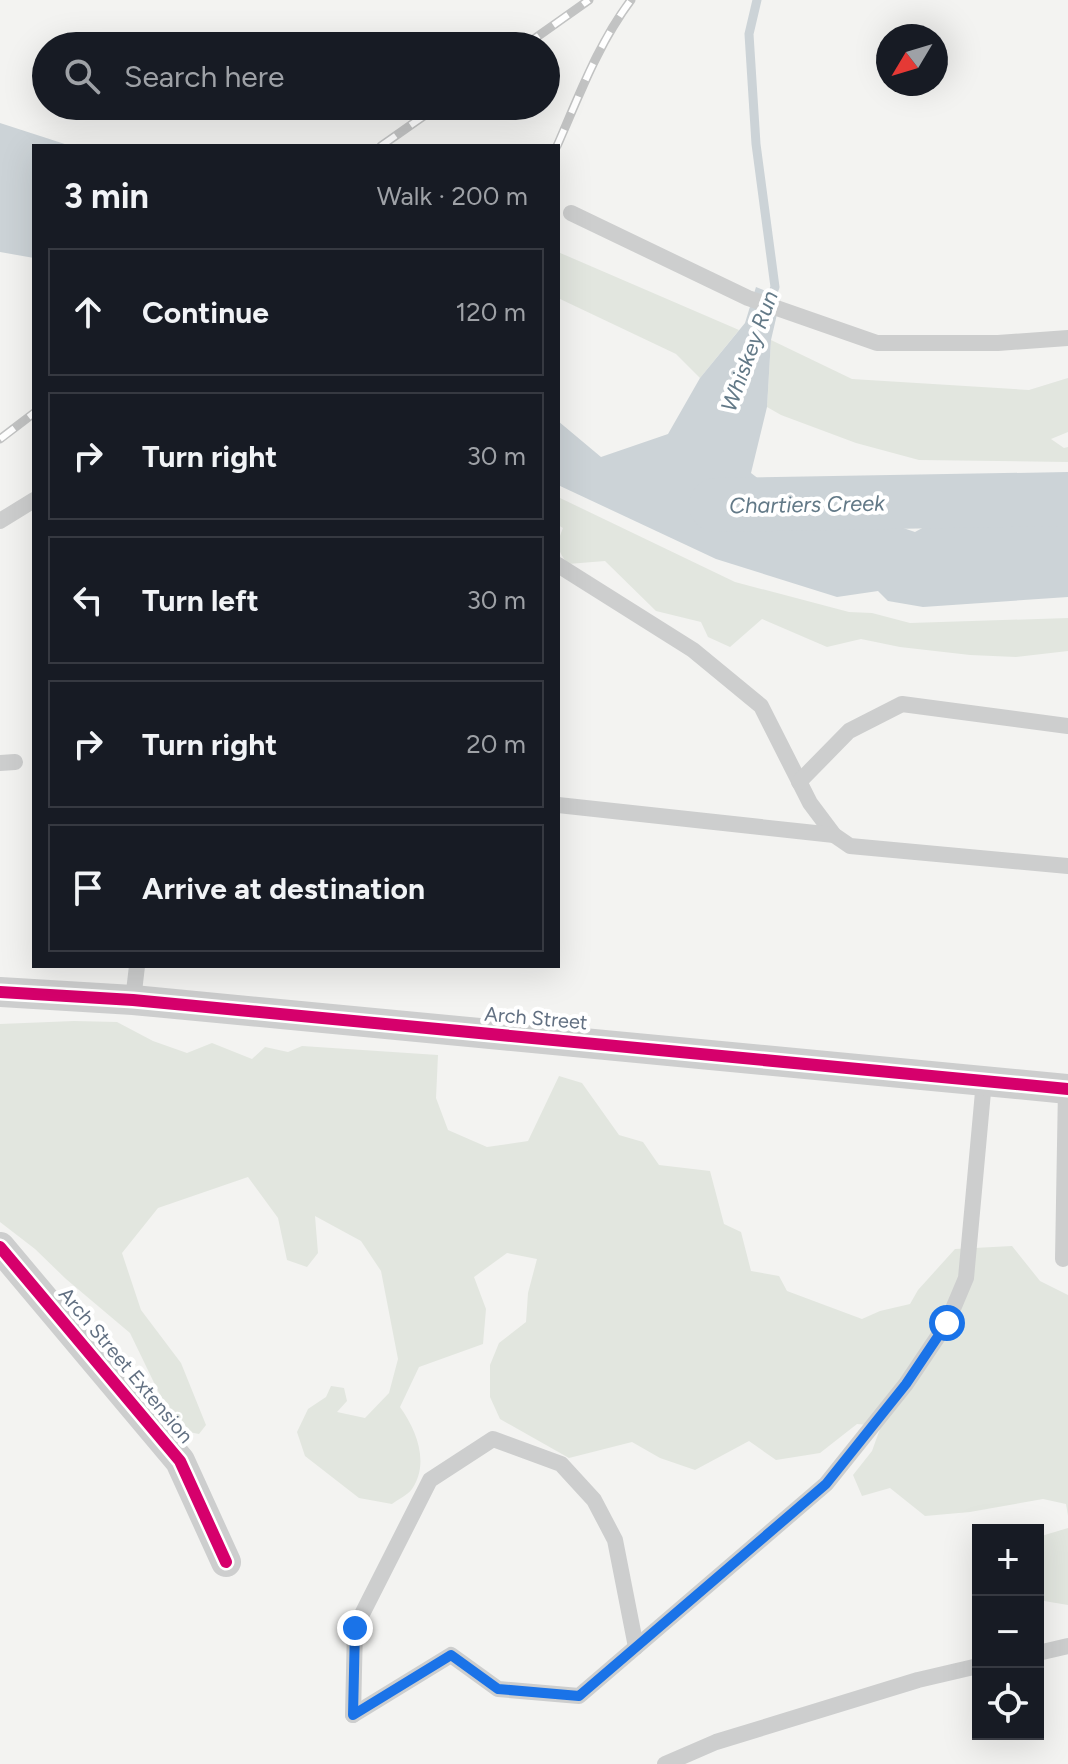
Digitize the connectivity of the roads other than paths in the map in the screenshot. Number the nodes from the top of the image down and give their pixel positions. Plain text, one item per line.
1 (571, 213) dead end
2 (1068, 338) edge
3 (32, 501) edge
4 (0, 521) edge
5 (560, 566) edge
6 (1068, 726) edge
7 (799, 782) junction
8 (560, 805) edge
9 (834, 835) junction
10 (1068, 866) edge
11 (137, 968) edge
12 (0, 992) edge
13 (133, 1000) junction
14 (984, 1081) junction
15 (1067, 1088) edge
16 (0, 1247) edge
17 (1063, 1259) dead end
18 (226, 1562) dead end
19 (1068, 1646) edge
20 (636, 1647) junction
21 (1044, 1652) edge
22 (972, 1667) edge
23 (665, 1764) edge

1 - 2 lane
3 - 4 lane
5 - 7 lane
6 - 7 lane
7 - 9 lane
8 - 9 lane
9 - 10 lane
11 - 13 lane
12 - 13 street, Arch Street
13 - 14 street, Arch Street
14 - 15 street, Arch Street
14 - 20 lane
15 - 17 lane
16 - 18 street, Arch Street Extension
19 - 21 lane
20 - 20 lane
22 - 23 lane

